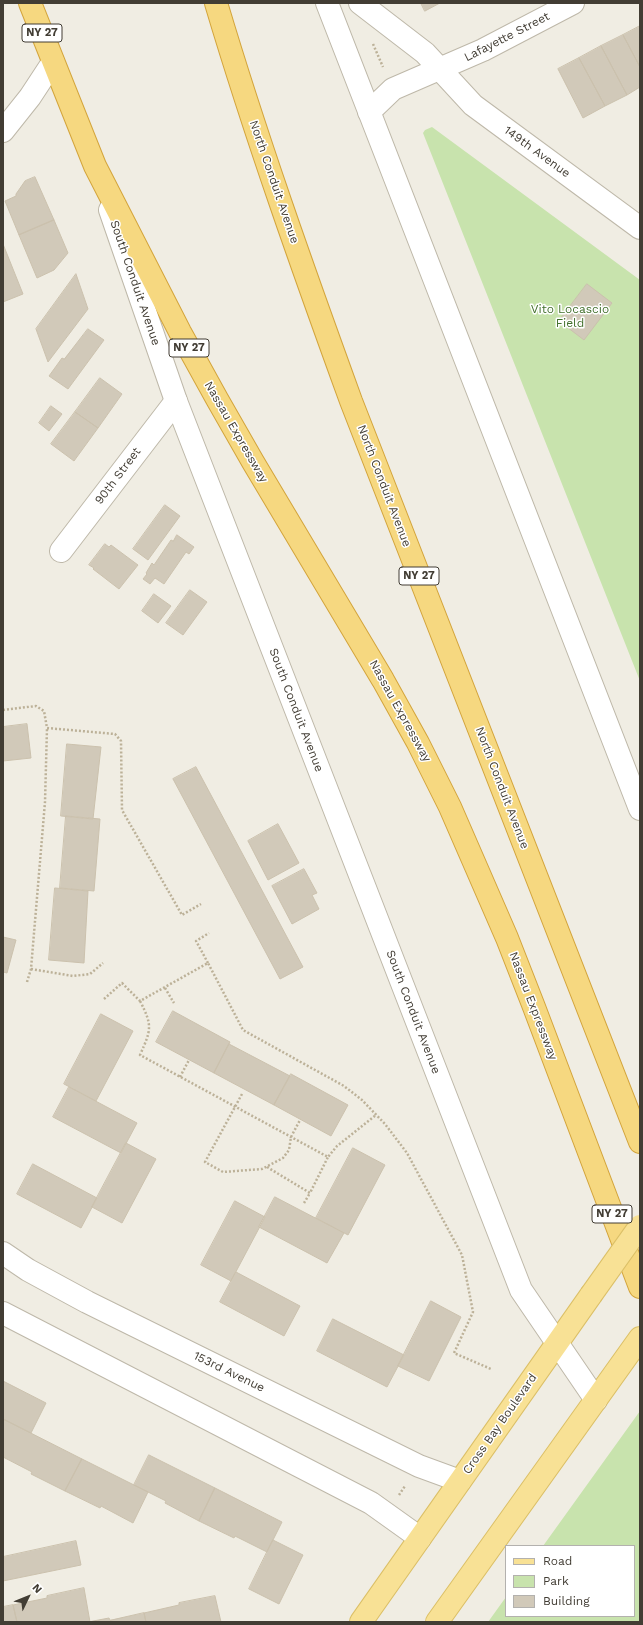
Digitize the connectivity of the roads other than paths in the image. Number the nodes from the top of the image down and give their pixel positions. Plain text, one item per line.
1 (30, 3) edge
2 (216, 3) edge
3 (327, 3) edge
4 (360, 3) edge
5 (573, 3) edge
6 (53, 62) junction
7 (440, 69) junction
8 (369, 112) junction
9 (3, 131) edge
10 (95, 166) junction
11 (640, 228) edge
12 (176, 401) junction
13 (61, 551) dead end
14 (640, 809) edge
15 (640, 1142) edge
16 (640, 1226) edge
17 (3, 1253) edge
18 (640, 1287) edge
19 (3, 1313) edge
20 (640, 1338) edge
21 (557, 1343) junction
22 (596, 1400) junction
23 (460, 1481) junction
24 (420, 1538) junction
25 (361, 1618) edge
26 (437, 1622) edge

1 - 6 highway, South Conduit Avenue / NY 27
2 - 15 highway, North Conduit Avenue / NY 27
3 - 8 street
4 - 7 street, 149th Avenue
5 - 7 street, Lafayette Street
6 - 9 street
6 - 10 highway, South Conduit Avenue / NY 27
7 - 8 street
7 - 11 street, 149th Avenue
8 - 14 street
10 - 12 street, South Conduit Avenue / NY 27
10 - 18 highway, Nassau Expressway / NY 27
12 - 13 street, 90th Street
12 - 21 street, South Conduit Avenue / NY 27
16 - 21 main road, Cross Bay Boulevard, bridge
17 - 23 street, 153rd Avenue
19 - 24 street
20 - 22 main road
21 - 22 street, South Conduit Avenue / NY 27
21 - 23 main road, Cross Bay Boulevard
22 - 26 main road
23 - 24 main road, Cross Bay Boulevard
24 - 25 main road, Cross Bay Boulevard

